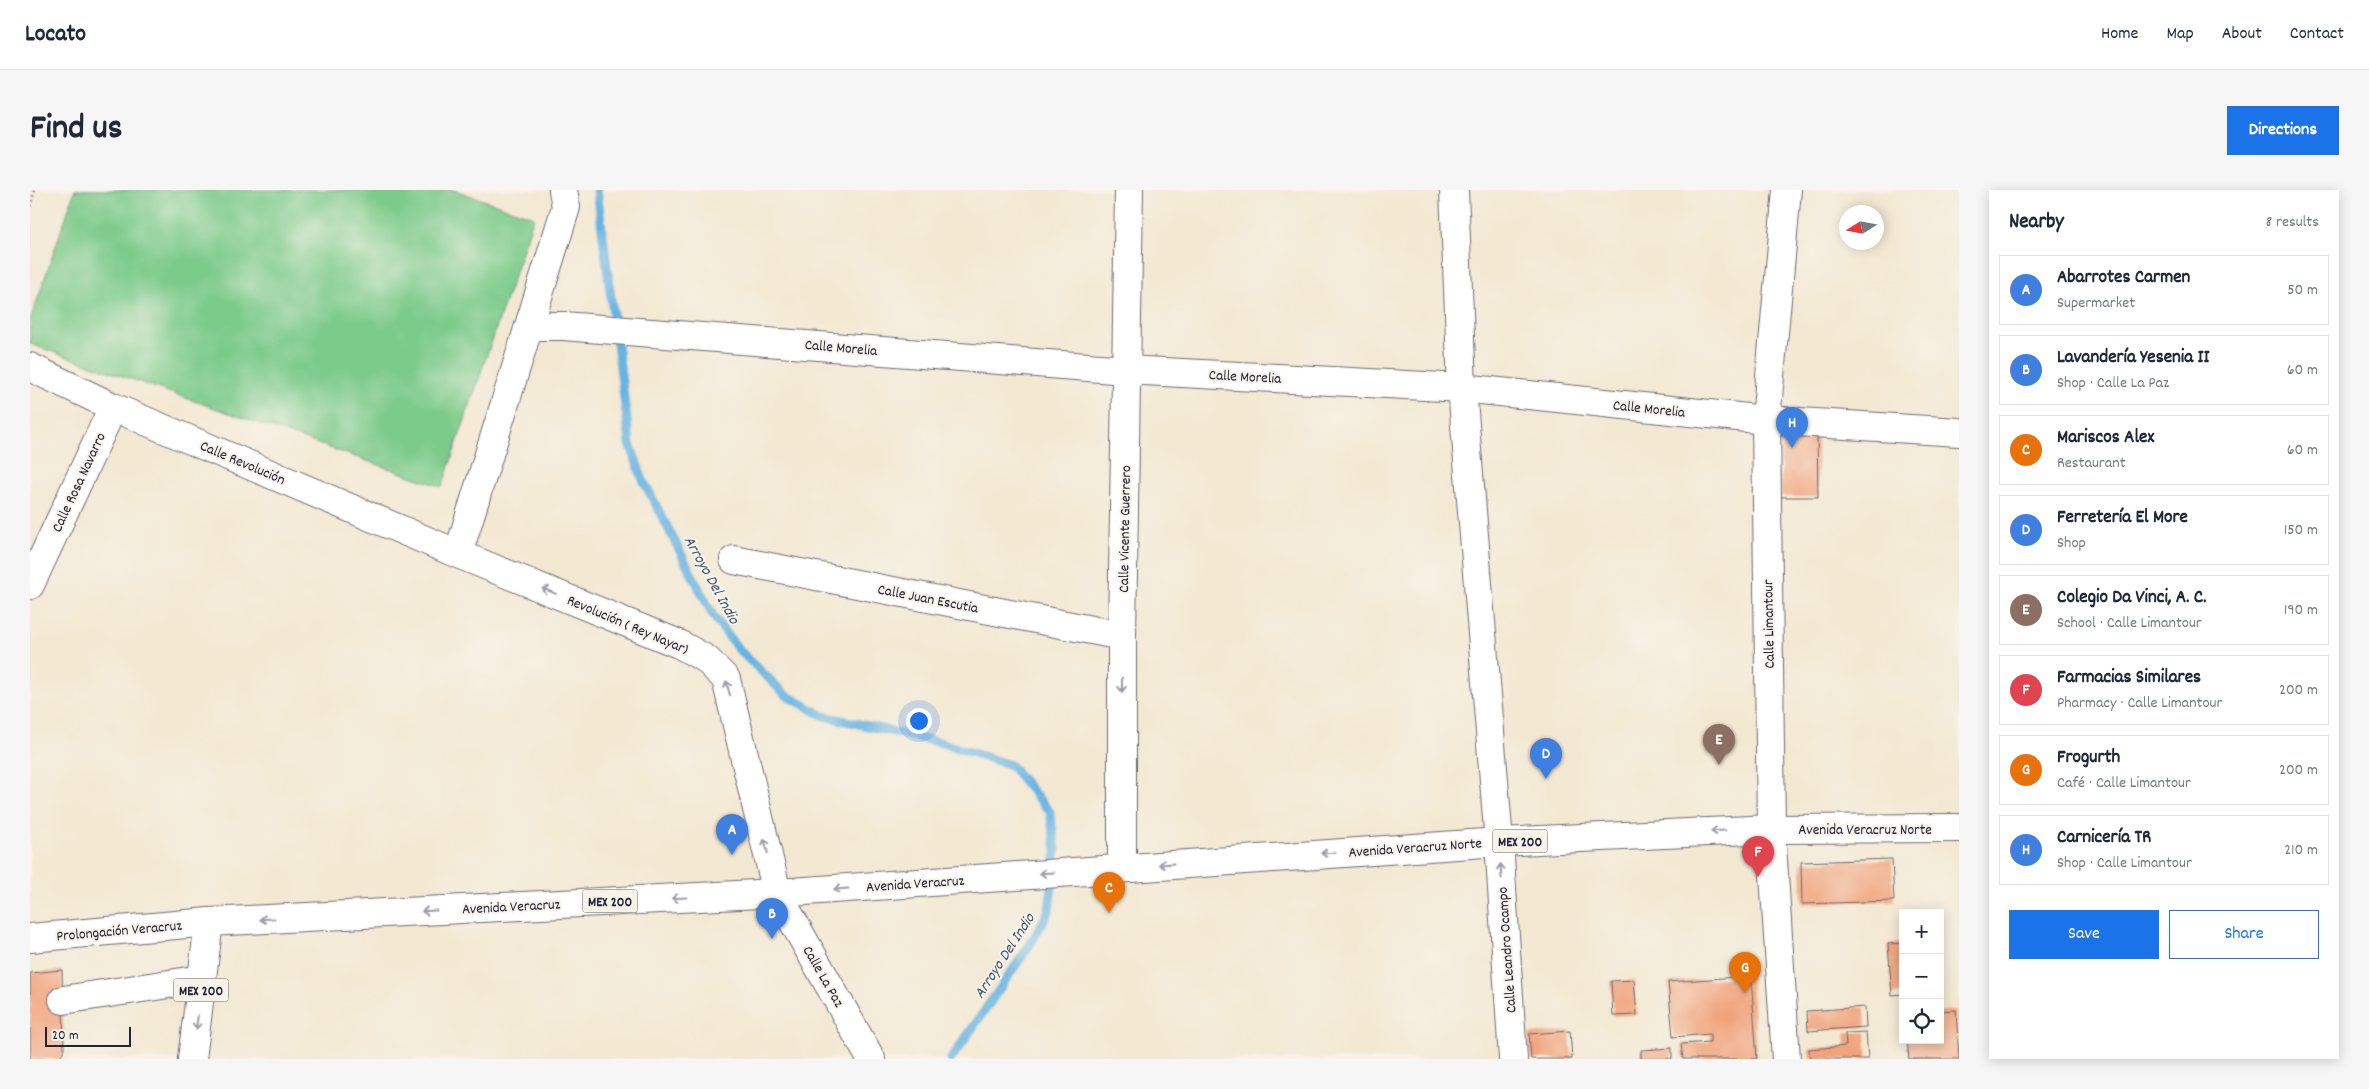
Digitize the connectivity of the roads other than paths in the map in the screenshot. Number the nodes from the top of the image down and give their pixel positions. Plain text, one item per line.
1 (563, 190) edge
2 (1129, 190) edge
3 (1454, 190) edge
4 (1787, 190) edge
5 (530, 326) junction
6 (30, 367) edge
7 (1126, 370) junction
8 (1462, 388) junction
9 (113, 407) junction
10 (1766, 420) junction
11 (1959, 432) edge
12 (458, 554) junction
13 (734, 560) dead end
14 (30, 585) edge
15 (1122, 636) junction
16 (1959, 828) edge
17 (1771, 829) junction
18 (1500, 842) junction
19 (1122, 867) junction
20 (1082, 871) joint
21 (777, 893) junction
22 (209, 922) junction
23 (30, 938) edge
24 (202, 979) junction
25 (63, 1000) dead end
26 (192, 1059) edge
27 (871, 1059) edge
28 (1513, 1059) edge
29 (1786, 1059) edge

1 - 5 main road
2 - 7 main road, Calle Vicente Guerrero
3 - 8 main road, Calle Leandro Ocampo
4 - 10 main road, Calle Limantour
5 - 7 main road, Calle Morelia
5 - 12 main road
6 - 9 main road, Calle Revolución
7 - 8 main road, Calle Morelia
7 - 15 main road, Calle Vicente Guerrero
8 - 10 main road, Calle Morelia
8 - 18 main road, Calle Leandro Ocampo
9 - 12 main road, Calle Revolución
9 - 14 main road, Calle Rosa Navarro
10 - 11 main road, Calle Morelia
10 - 17 main road, Calle Limantour
21 -> 12 main road, Revolución ( Rey Nayar)
13 - 15 main road, Calle Juan Escutia
15 -> 19 main road, Calle Vicente Guerrero
16 - 17 main road, Avenida Veracruz Norte / MEX 200
17 -> 18 main road, Avenida Veracruz Norte / MEX 200
17 - 29 main road, Calle Limantour
18 -> 19 main road, Avenida Veracruz Norte / MEX 200
28 -> 18 main road, Calle Leandro Ocampo
19 - 20 main road, Avenida Veracruz Norte / MEX 200
20 -> 21 main road, Avenida Veracruz / MEX 200
21 -> 22 main road, Avenida Veracruz / MEX 200
21 - 27 main road, Calle La Paz
22 - 23 main road, Prolongación Veracruz
22 - 24 main road, MEX 200
24 - 25 main road
24 -> 26 main road, MEX 200

